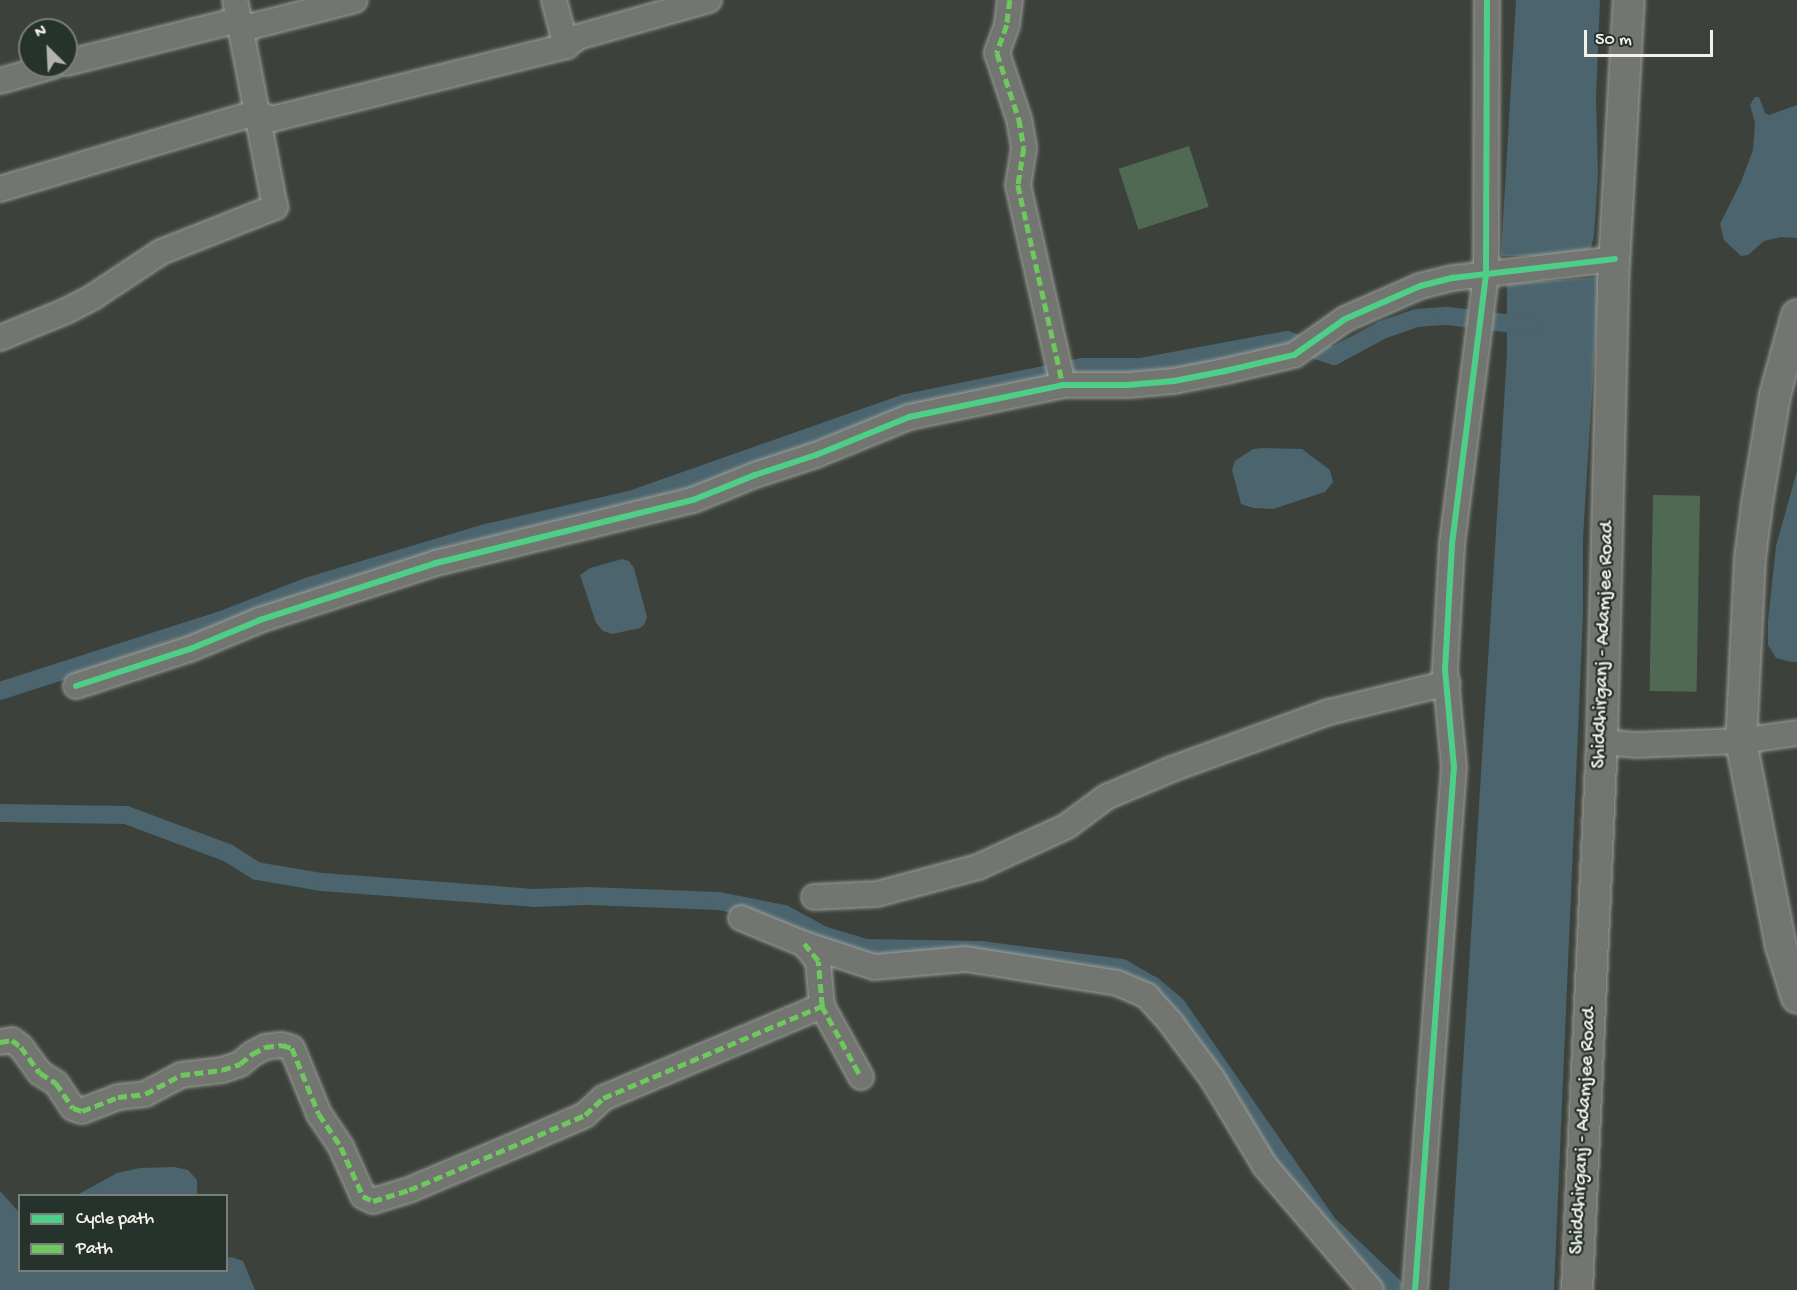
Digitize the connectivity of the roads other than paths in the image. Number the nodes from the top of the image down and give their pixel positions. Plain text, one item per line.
1 (355, 0) edge
2 (554, 0) edge
3 (709, 0) edge
4 (1010, 0) edge
5 (1487, 0) edge
6 (1629, 0) edge
7 (237, 10) edge
8 (566, 46) junction
9 (78, 59) edge
10 (18, 76) edge
11 (0, 81) edge
12 (255, 113) junction
13 (0, 189) edge
14 (1615, 259) junction
15 (1486, 273) junction
16 (1797, 315) edge
17 (0, 338) edge
18 (1063, 385) junction
19 (1447, 683) junction
20 (76, 686) dead end
21 (1797, 733) edge
22 (1741, 741) junction
23 (1602, 742) junction
24 (814, 897) dead end
25 (741, 918) dead end
26 (804, 944) junction
27 (1797, 998) edge
28 (822, 1006) junction
29 (0, 1041) edge
30 (861, 1077) dead end
31 (1369, 1289) edge
32 (1415, 1290) edge
33 (1577, 1290) edge

1 - 7 street
2 - 8 street
3 - 8 street
4 - 18 street
5 - 15 street
6 - 14 main road, Shiddhirganj - Adamjee Road
7 - 9 street
7 - 12 street
8 - 12 street
10 - 11 street
12 - 13 street
12 - 17 street
14 - 15 street
14 - 23 main road, Shiddhirganj - Adamjee Road
15 - 18 street
15 - 19 street
16 - 22 main road
18 - 20 street
19 - 24 street
19 - 32 street
21 - 22 street
22 - 23 street
22 - 27 main road
23 - 33 main road, Shiddhirganj - Adamjee Road
25 - 26 street
26 - 28 street
26 - 31 street
28 - 29 street
28 - 30 street

